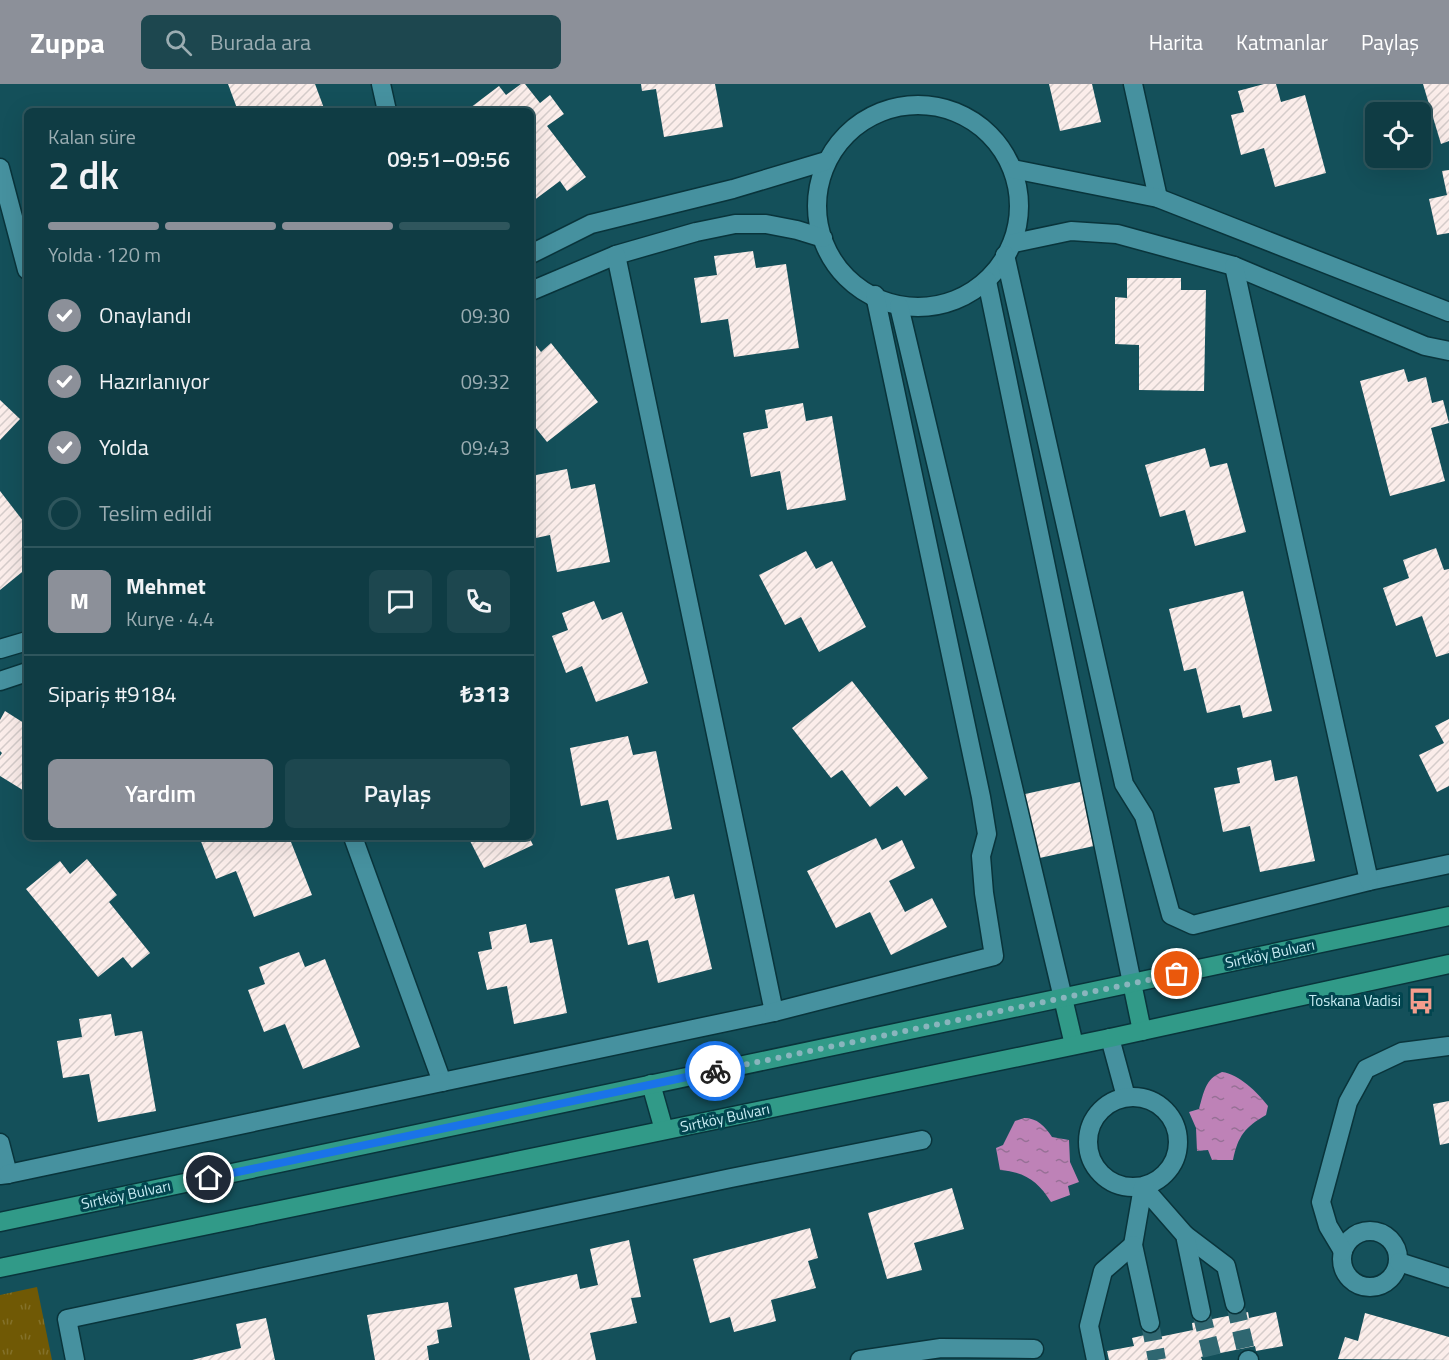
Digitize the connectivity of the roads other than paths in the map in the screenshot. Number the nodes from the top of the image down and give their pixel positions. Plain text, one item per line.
1 (381, 84) edge
2 (1133, 84) edge
3 (386, 108) edge
4 (826, 160) junction
5 (0, 168) edge
6 (1014, 169) junction
7 (1158, 198) junction
8 (823, 238) junction
9 (1009, 249) junction
10 (534, 252) edge
11 (616, 255) junction
12 (24, 259) edge
13 (1234, 266) junction
14 (987, 281) junction
15 (534, 290) edge
16 (875, 296) junction
17 (899, 306) junction
18 (1449, 312) edge
19 (1449, 351) edge
20 (24, 642) edge
21 (0, 649) edge
22 (24, 673) edge
23 (0, 681) edge
24 (355, 840) edge
25 (1449, 864) edge
26 (1369, 881) junction
27 (1449, 916) edge
28 (1449, 964) edge
29 (1132, 983) junction
30 (1063, 998) junction
31 (774, 1012) junction
32 (1142, 1031) junction
33 (1110, 1038) junction
34 (1074, 1045) junction
35 (1449, 1046) edge
36 (442, 1082) junction
37 (651, 1084) junction
38 (1126, 1097) junction
39 (664, 1130) junction
40 (922, 1140) dead end
41 (0, 1143) edge
42 (4, 1174) edge
43 (1143, 1186) junction
44 (0, 1222) edge
45 (1185, 1234) junction
46 (1133, 1245) junction
47 (1342, 1251) junction
48 (1399, 1262) junction
49 (0, 1268) edge
50 (1449, 1278) edge
51 (1235, 1304) tunnel mouth
52 (1201, 1312) tunnel mouth
53 (1150, 1323) tunnel mouth
54 (1034, 1349) dead end
55 (75, 1360) edge
56 (860, 1360) edge
57 (1096, 1360) edge

1 - 3 street
2 - 7 street
4 - 6 street
4 - 8 street
4 - 10 street
5 - 12 street
6 - 7 street
6 - 9 street
7 - 18 street
8 - 11 street
8 - 16 street
9 - 13 street
9 - 14 street
9 - 26 street
11 - 15 street
11 - 31 street
13 - 19 street
13 - 26 street
14 - 17 street
14 - 29 street
16 - 17 street
16 - 31 street
17 - 30 street
20 - 21 street
22 - 23 street
24 - 36 street
25 - 26 street
27 - 29 main road, Sırtköy Bulvarı
28 - 32 main road, Sırtköy Bulvarı
29 - 30 main road, Sırtköy Bulvarı
29 - 32 main road
30 - 34 main road
30 - 37 main road, Sırtköy Bulvarı
31 - 36 street
32 - 33 main road, Sırtköy Bulvarı
33 - 34 main road, Sırtköy Bulvarı
33 - 38 street
34 - 39 main road, Sırtköy Bulvarı
35 - 47 street
36 - 42 street
37 - 39 main road
37 - 44 main road, Sırtköy Bulvarı
38 - 43 street
38 - 43 street
39 - 49 main road, Sırtköy Bulvarı
40 - 55 street
41 - 42 street
43 - 45 street
43 - 46 street
45 - 51 street
45 - 52 street
46 - 53 street
46 - 57 street
47 - 48 street
47 - 48 street
48 - 50 street
54 - 56 street

